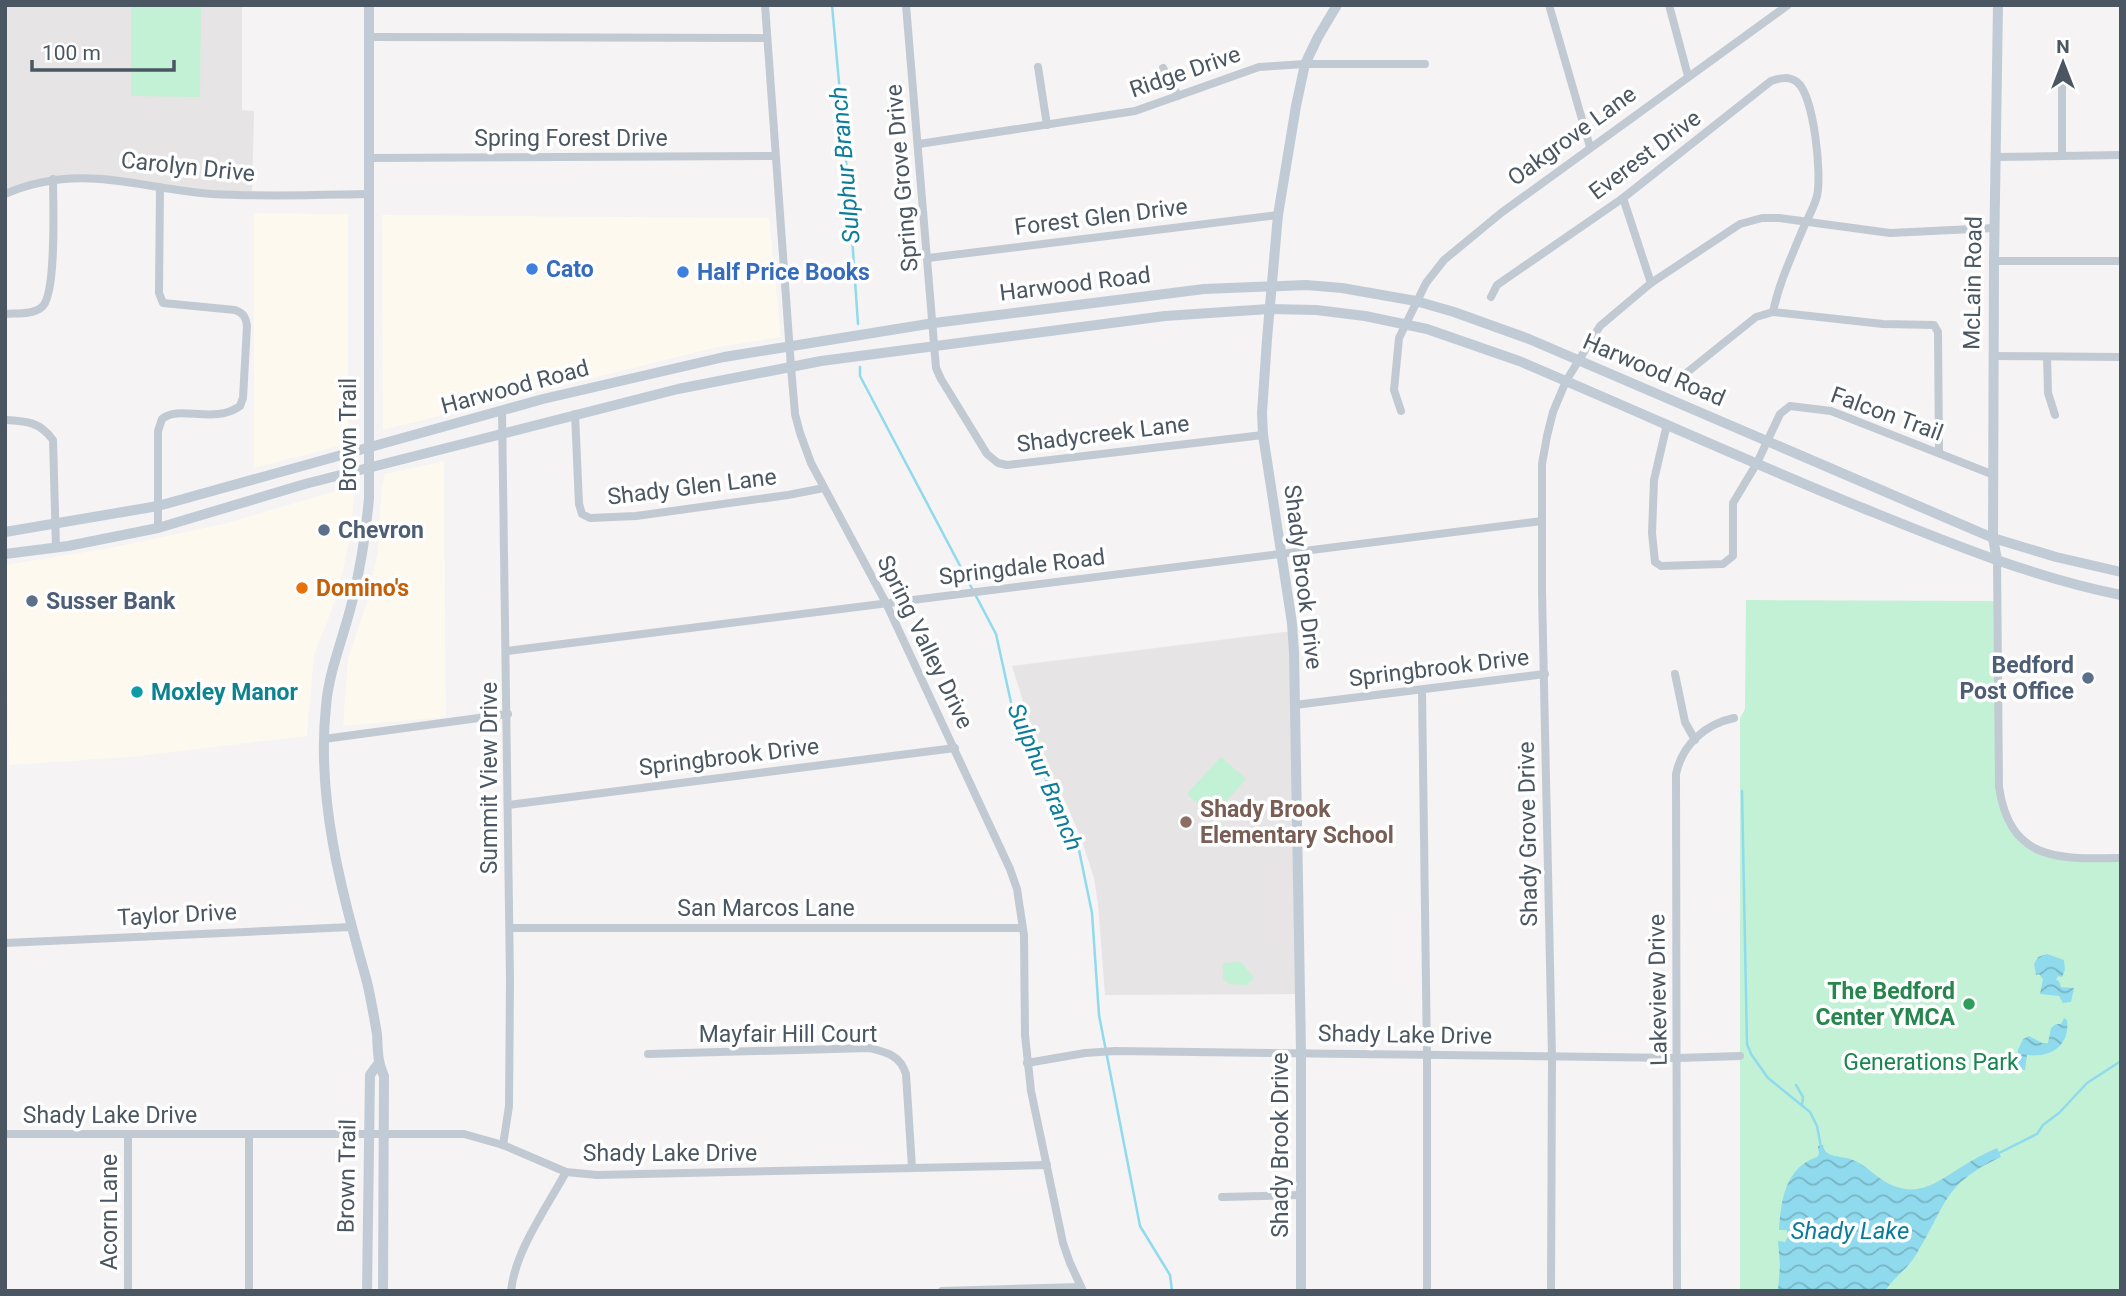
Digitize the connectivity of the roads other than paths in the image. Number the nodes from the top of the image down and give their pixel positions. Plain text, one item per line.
1 (369, 5) edge
2 (765, 5) edge
3 (906, 5) edge
4 (1337, 5) edge
5 (1549, 5) edge
6 (1669, 5) edge
7 (1788, 5) edge
8 (1998, 5) edge
9 (369, 37) junction
10 (767, 38) junction
11 (1306, 64) junction
12 (1424, 64) dead end
13 (1038, 67) dead end
14 (1163, 68) dead end
15 (1688, 76) junction
16 (2062, 82) dead end
17 (1178, 96) junction
18 (1047, 125) junction
19 (919, 144) junction
20 (1590, 147) junction
21 (2121, 155) edge
22 (774, 156) junction
23 (2062, 156) junction
24 (1995, 157) junction
25 (369, 158) junction
26 (53, 179) junction
27 (160, 187) junction
28 (5, 194) edge
29 (368, 194) junction
30 (1623, 198) junction
31 (1278, 215) junction
32 (1806, 222) junction
33 (1994, 228) junction
34 (928, 258) junction
35 (1994, 261) junction
36 (2121, 261) edge
37 (1651, 283) junction
38 (1271, 285) junction
39 (1492, 297) dead end
40 (1416, 301) junction
41 (1269, 309) junction
42 (1773, 312) junction
43 (5, 314) edge
44 (933, 323) junction
45 (1406, 324) junction
46 (789, 346) junction
47 (934, 347) junction
48 (1993, 356) junction
49 (2121, 357) edge
50 (2047, 358) junction
51 (1580, 361) junction
52 (790, 368) junction
53 (1685, 374) dead end
54 (1566, 381) junction
55 (502, 411) junction
56 (1401, 411) dead end
57 (575, 414) junction
58 (2055, 415) dead end
59 (5, 420) edge
60 (1667, 424) junction
61 (503, 434) junction
62 (1263, 435) junction
63 (1768, 441) junction
64 (369, 448) junction
65 (1939, 452) junction
66 (1757, 463) junction
67 (369, 468) junction
68 (1994, 475) junction
69 (824, 488) junction
70 (158, 506) junction
71 (1542, 522) junction
72 (56, 524) junction
73 (158, 528) junction
74 (5, 532) edge
75 (1993, 538) junction
76 (56, 548) junction
77 (5, 554) edge
78 (1280, 555) junction
79 (1997, 560) junction
80 (2121, 572) edge
81 (2121, 595) edge
82 (886, 603) junction
83 (507, 652) junction
84 (1545, 674) junction
85 (1675, 674) dead end
86 (1422, 691) junction
87 (1296, 705) junction
88 (508, 714) junction
89 (1734, 719) dead end
90 (324, 739) junction
91 (1695, 740) junction
92 (955, 748) junction
93 (508, 805) junction
94 (2121, 858) edge
95 (351, 927) junction
96 (510, 928) junction
97 (1023, 928) junction
98 (5, 943) edge
99 (1301, 1052) junction
100 (648, 1054) dead end
101 (1427, 1056) junction
102 (1740, 1056) dead end
103 (1552, 1057) junction
104 (1678, 1058) junction
105 (1027, 1063) junction
106 (378, 1064) junction
107 (369, 1133) junction
108 (384, 1133) junction
109 (5, 1134) edge
110 (128, 1134) junction
111 (249, 1134) junction
112 (503, 1145) junction
113 (1047, 1165) junction
114 (912, 1168) junction
115 (566, 1172) junction
116 (1302, 1195) junction
117 (1222, 1197) dead end
118 (1082, 1289) edge
119 (128, 1291) edge
120 (249, 1291) edge
121 (367, 1291) edge
122 (383, 1291) edge
123 (511, 1291) edge
124 (942, 1291) edge
125 (1301, 1291) edge
126 (1427, 1291) edge
127 (1551, 1291) edge
128 (1677, 1291) edge

1 - 9 main road, Brown Trail
2 - 10 street, Spring Valley Drive
3 - 19 street, Spring Grove Drive
4 - 11 main road, Shady Brook Drive
5 - 20 street
6 - 15 street
7 - 15 street, Oakgrove Lane
8 - 24 main road, McLain Road
9 - 10 street
9 - 25 main road, Brown Trail
10 - 22 street, Spring Valley Drive
11 - 12 street, Ridge Drive
11 - 17 street, Ridge Drive
11 - 31 main road, Shady Brook Drive
13 - 18 street
14 - 17 street
15 - 20 street, Oakgrove Lane
16 - 23 street
17 - 18 street, Ridge Drive
18 - 19 street, Ridge Drive
19 - 34 street, Spring Grove Drive
20 - 40 street, Oakgrove Lane
21 - 23 street
22 - 25 street, Spring Forest Drive
22 - 46 street, Spring Valley Drive
23 - 24 street
24 - 33 main road, McLain Road
25 - 29 main road, Brown Trail
26 - 27 street, Carolyn Drive
26 - 28 street, Carolyn Drive
26 - 43 street
27 - 29 street, Carolyn Drive
27 - 70 street
29 - 64 main road, Brown Trail
30 - 32 street, Everest Drive
30 - 37 street
30 - 39 street, Everest Drive
31 - 34 street, Forest Glen Drive
31 - 38 main road, Shady Brook Drive
32 - 33 street, Shady Grove Drive
32 - 37 street, Shady Grove Drive
32 - 42 street
33 - 35 main road, McLain Road
34 - 44 street, Spring Grove Drive
35 - 36 street
35 - 48 main road, McLain Road
37 - 51 street, Shady Grove Drive
38 - 40 main road, Harwood Road
38 - 41 main road, Shady Brook Drive
38 - 44 main road, Harwood Road
40 - 45 street, Oakgrove Lane
40 - 51 main road, Harwood Road
41 - 45 main road, Harwood Road
41 - 47 main road, Harwood Road
41 - 62 main road, Shady Brook Drive
42 - 53 street
42 - 65 street
44 - 46 main road, Harwood Road
44 - 47 street, Spring Grove Drive
45 - 54 main road, Harwood Road
45 - 56 street, Oakgrove Lane
46 - 52 street, Spring Valley Drive
46 - 55 main road, Harwood Road
47 - 52 main road, Harwood Road
47 - 62 street, Shadycreek Lane
48 - 50 street
48 - 68 main road, McLain Road
49 - 50 street
50 - 58 street
51 - 54 street, Shady Grove Drive
51 - 63 main road, Harwood Road
52 - 57 main road, Harwood Road
52 - 69 street, Spring Valley Drive
54 - 60 main road, Harwood Road
54 - 71 street, Shady Grove Drive
55 - 61 street, Summit View Drive
55 - 64 main road, Harwood Road
57 - 61 main road, Harwood Road
57 - 69 street, Shady Glen Lane
59 - 72 street
60 - 66 main road, Harwood Road
60 - 66 street, Falcon Trail
61 - 67 main road, Harwood Road
61 - 83 street, Summit View Drive
62 - 78 main road, Shady Brook Drive
63 - 65 street, Falcon Trail
63 - 66 street, Falcon Trail
63 - 75 main road, Harwood Road
64 - 67 main road, Brown Trail
64 - 70 main road, Harwood Road
65 - 68 street, Falcon Trail
66 - 79 main road, Harwood Road
67 - 73 main road, Harwood Road
67 - 90 main road, Brown Trail
68 - 75 main road, McLain Road
69 - 82 street, Spring Valley Drive
70 - 72 main road, Harwood Road
70 - 73 street
71 - 78 street, Springdale Road
71 - 84 street, Shady Grove Drive
72 - 74 main road, Harwood Road
72 - 76 street
73 - 76 main road, Harwood Road
75 - 79 main road, McLain Road
75 - 80 main road, Harwood Road
76 - 77 main road, Harwood Road
78 - 82 street, Springdale Road
78 - 87 main road, Shady Brook Drive
79 - 81 main road, Harwood Road
79 - 94 street
82 - 83 street, Springdale Road
82 - 92 street, Spring Valley Drive
83 - 88 street, Summit View Drive
84 - 86 street, Springbrook Drive
84 - 103 street, Shady Grove Drive
85 - 91 street
86 - 87 street, Springbrook Drive
86 - 101 street
87 - 99 main road, Shady Brook Drive
88 - 90 street
88 - 93 street, Summit View Drive
89 - 91 street, Lakeview Drive
90 - 95 main road, Brown Trail
91 - 104 street, Lakeview Drive
92 - 93 street, Springbrook Drive
92 - 97 street, Spring Valley Drive
93 - 96 street, Summit View Drive
95 - 98 street, Taylor Drive
95 - 106 main road, Brown Trail
96 - 97 street, San Marcos Lane
96 - 112 street, Summit View Drive
97 - 105 street, Spring Valley Drive
99 - 101 street, Shady Lake Drive
99 - 105 street, Shady Lake Drive
99 - 116 main road, Shady Brook Drive
100 - 114 street, Mayfair Hill Court
101 - 103 street, Shady Lake Drive
101 - 126 street
102 - 104 street, Shady Lake Drive
103 - 104 street, Shady Lake Drive
103 - 127 street, Shady Grove Drive
104 - 128 street, Lakeview Drive
105 - 113 street, Spring Valley Drive
106 - 107 main road, Brown Trail
106 - 108 main road, Brown Trail
107 - 108 street, Shady Lake Drive
107 - 111 street, Shady Lake Drive
107 - 121 main road, Brown Trail
108 - 112 street, Shady Lake Drive
108 - 122 main road, Brown Trail
109 - 110 street, Shady Lake Drive
110 - 111 street, Shady Lake Drive
110 - 119 street, Acorn Lane
111 - 120 street
112 - 115 street, Shady Lake Drive
113 - 114 street, Shady Lake Drive
113 - 118 street, Spring Valley Drive
114 - 115 street, Shady Lake Drive
115 - 123 street
116 - 117 street
116 - 125 main road, Shady Brook Drive
118 - 124 street

